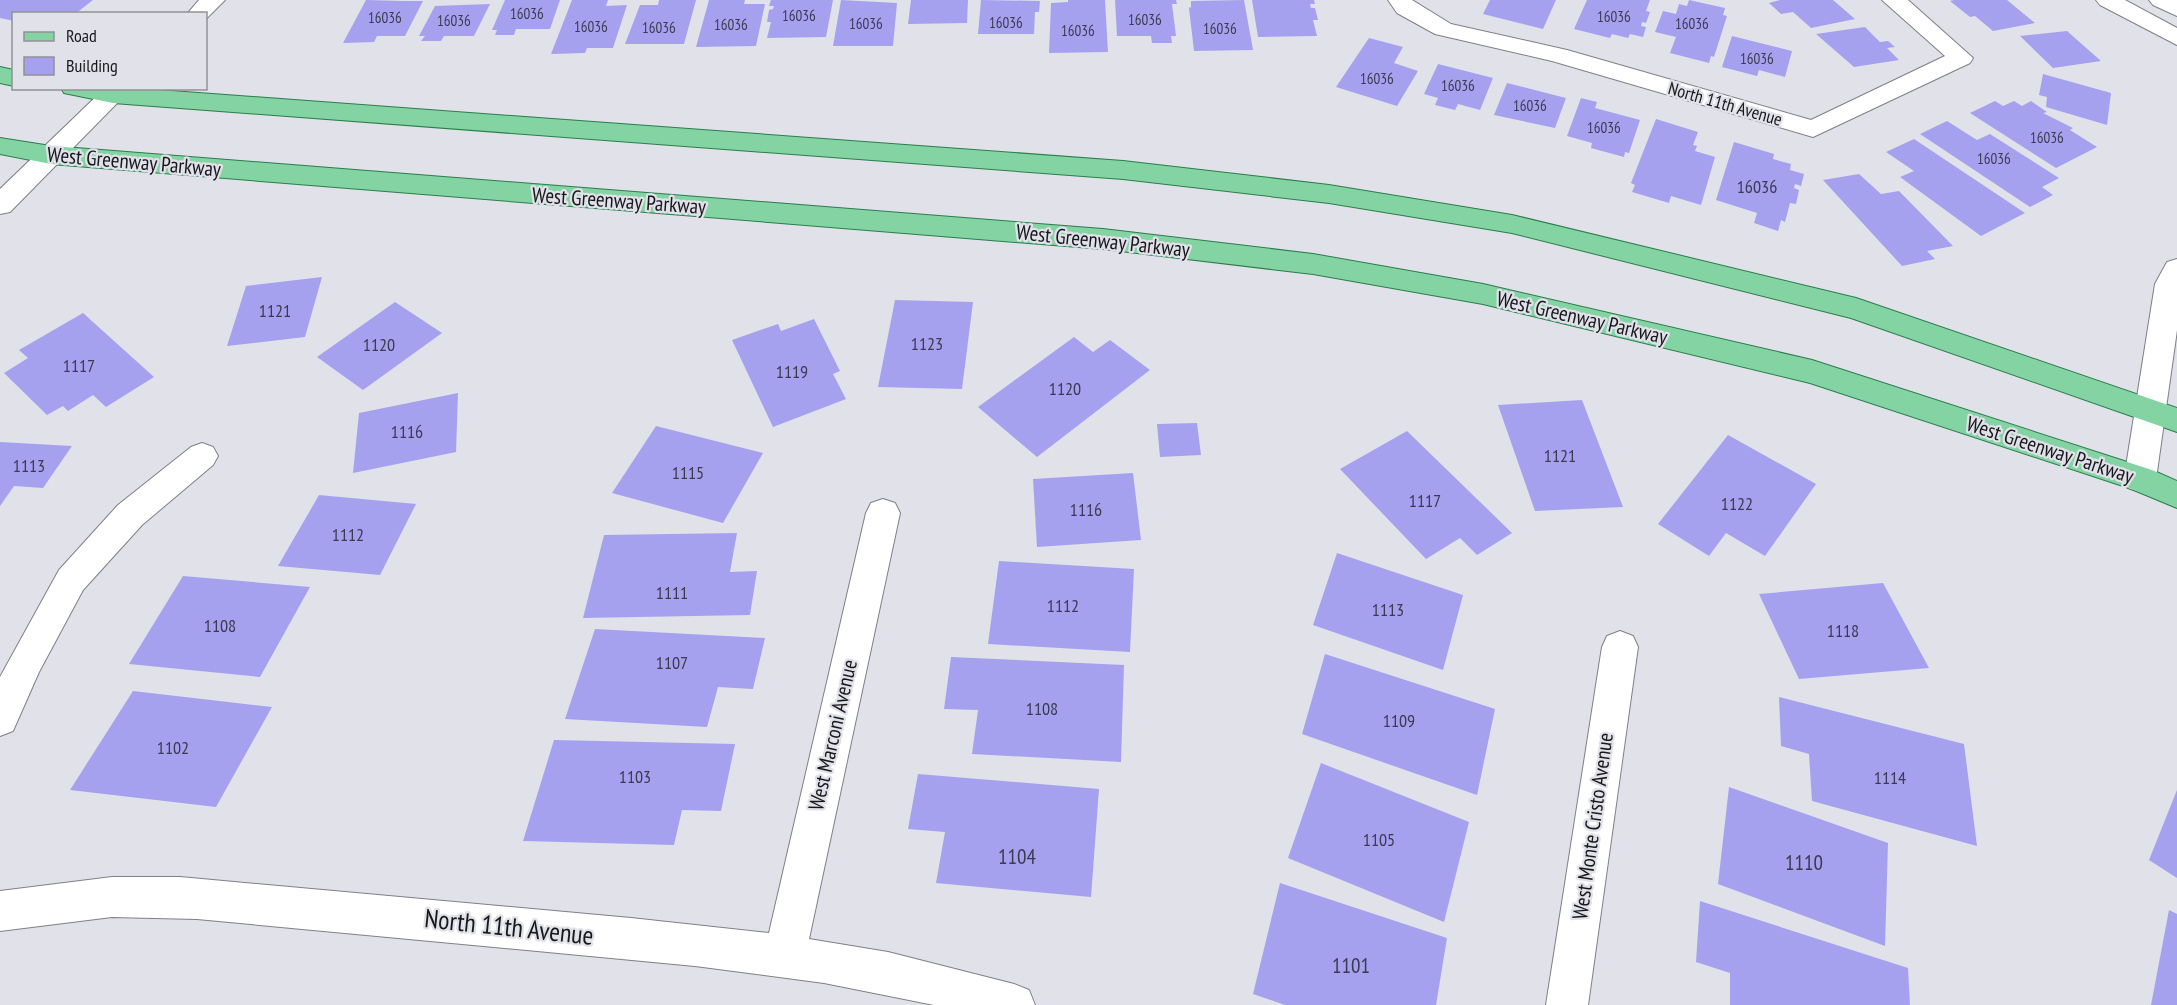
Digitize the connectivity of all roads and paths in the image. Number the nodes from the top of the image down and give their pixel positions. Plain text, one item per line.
1 (213, 0) edge
2 (1400, 0) edge
3 (1894, 0) edge
4 (2108, 0) edge
5 (2161, 0) edge
6 (2177, 9) edge
7 (200, 12) edge
8 (2177, 38) edge
9 (94, 90) edge
10 (116, 92) edge
11 (0, 146) edge
12 (51, 155) junction
13 (0, 205) edge
14 (2177, 269) edge
15 (2164, 415) edge
16 (202, 456) dead end
17 (2140, 479) junction
18 (2177, 495) edge
19 (883, 513) dead end
20 (1620, 647) dead end
21 (0, 719) edge
22 (0, 911) edge
23 (784, 957) junction
24 (1014, 1005) edge
25 (1567, 1005) edge

1 - 7 street
2 - 3 street, North 11th Avenue
4 - 8 street
5 - 6 street
9 - 10 main road
10 - 12 street
10 - 15 main road
11 - 12 main road, West Greenway Parkway
12 - 13 street
12 - 17 main road, West Greenway Parkway
14 - 15 street
15 - 17 street
16 - 21 street
17 - 18 main road, West Greenway Parkway
19 - 23 street, West Marconi Avenue
20 - 25 street, West Monte Cristo Avenue
22 - 23 street, North 11th Avenue
23 - 24 street, North 11th Avenue

